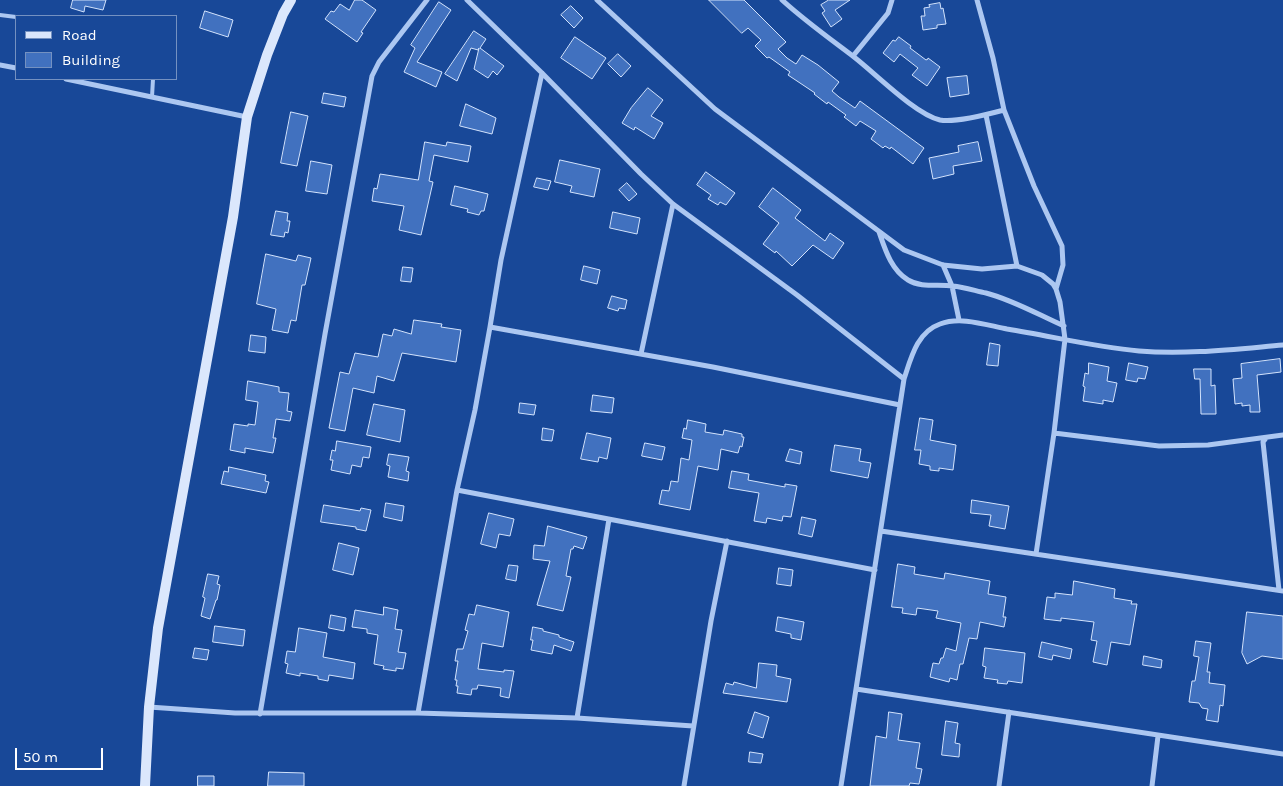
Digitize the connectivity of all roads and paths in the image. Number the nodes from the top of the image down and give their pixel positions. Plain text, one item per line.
1 (292, 0) edge
2 (427, 0) edge
3 (467, 0) edge
4 (597, 0) edge
5 (782, 0) edge
6 (892, 0) edge
7 (977, 0) edge
8 (0, 15) edge
9 (15, 17) edge
10 (853, 56) junction
11 (0, 65) edge
12 (15, 68) edge
13 (542, 73) junction
14 (71, 80) edge
15 (153, 80) edge
16 (152, 97) junction
17 (1004, 110) junction
18 (986, 115) junction
19 (247, 117) junction
20 (673, 204) junction
21 (878, 231) junction
22 (943, 265) junction
23 (1017, 266) junction
24 (952, 286) junction
25 (1056, 289) junction
26 (959, 320) junction
27 (1064, 326) junction
28 (490, 327) junction
29 (1065, 339) junction
30 (1283, 345) edge
31 (641, 354) junction
32 (904, 379) junction
33 (900, 405) junction
34 (1054, 433) junction
35 (1283, 435) edge
36 (1267, 437) junction
37 (457, 490) junction
38 (608, 519) junction
39 (881, 531) junction
40 (727, 541) junction
41 (1036, 554) junction
42 (875, 570) junction
43 (1281, 591) edge
44 (856, 689) junction
45 (149, 707) junction
46 (418, 712) junction
47 (1009, 712) junction
48 (260, 714) junction
49 (578, 718) junction
50 (693, 726) junction
51 (1158, 736) junction
52 (1283, 754) edge
53 (145, 786) edge
54 (684, 786) edge
55 (841, 786) edge
56 (999, 786) edge
57 (1152, 786) edge

1 - 19 street
2 - 48 street
3 - 13 street
4 - 21 street
5 - 10 street
6 - 10 street
7 - 17 street
8 - 9 lane
10 - 18 street
11 - 12 street
13 - 20 street
13 - 28 street
14 - 16 street
15 - 16 lane
16 - 19 street
17 - 18 street
17 - 25 street
18 - 23 street
19 - 45 street
20 - 31 street
20 - 32 street
21 - 22 street
21 - 24 street
22 - 23 street
22 - 24 street
23 - 25 street
24 - 26 street
24 - 27 street
25 - 27 street
26 - 29 street
26 - 32 street
27 - 29 street
28 - 31 street
28 - 37 street
29 - 30 street
29 - 34 street
31 - 33 street
32 - 33 street
33 - 39 street
34 - 36 street
34 - 41 street
35 - 36 street
36 - 43 street
37 - 38 street
37 - 46 street
38 - 40 street
38 - 49 street
39 - 41 street
39 - 42 street
40 - 42 street
40 - 50 street
41 - 43 street
42 - 44 street
44 - 47 street
44 - 55 street
45 - 48 street
45 - 53 street
46 - 48 street
46 - 49 street
47 - 51 street
47 - 56 street
49 - 50 street
50 - 54 street
51 - 52 street
51 - 57 street

